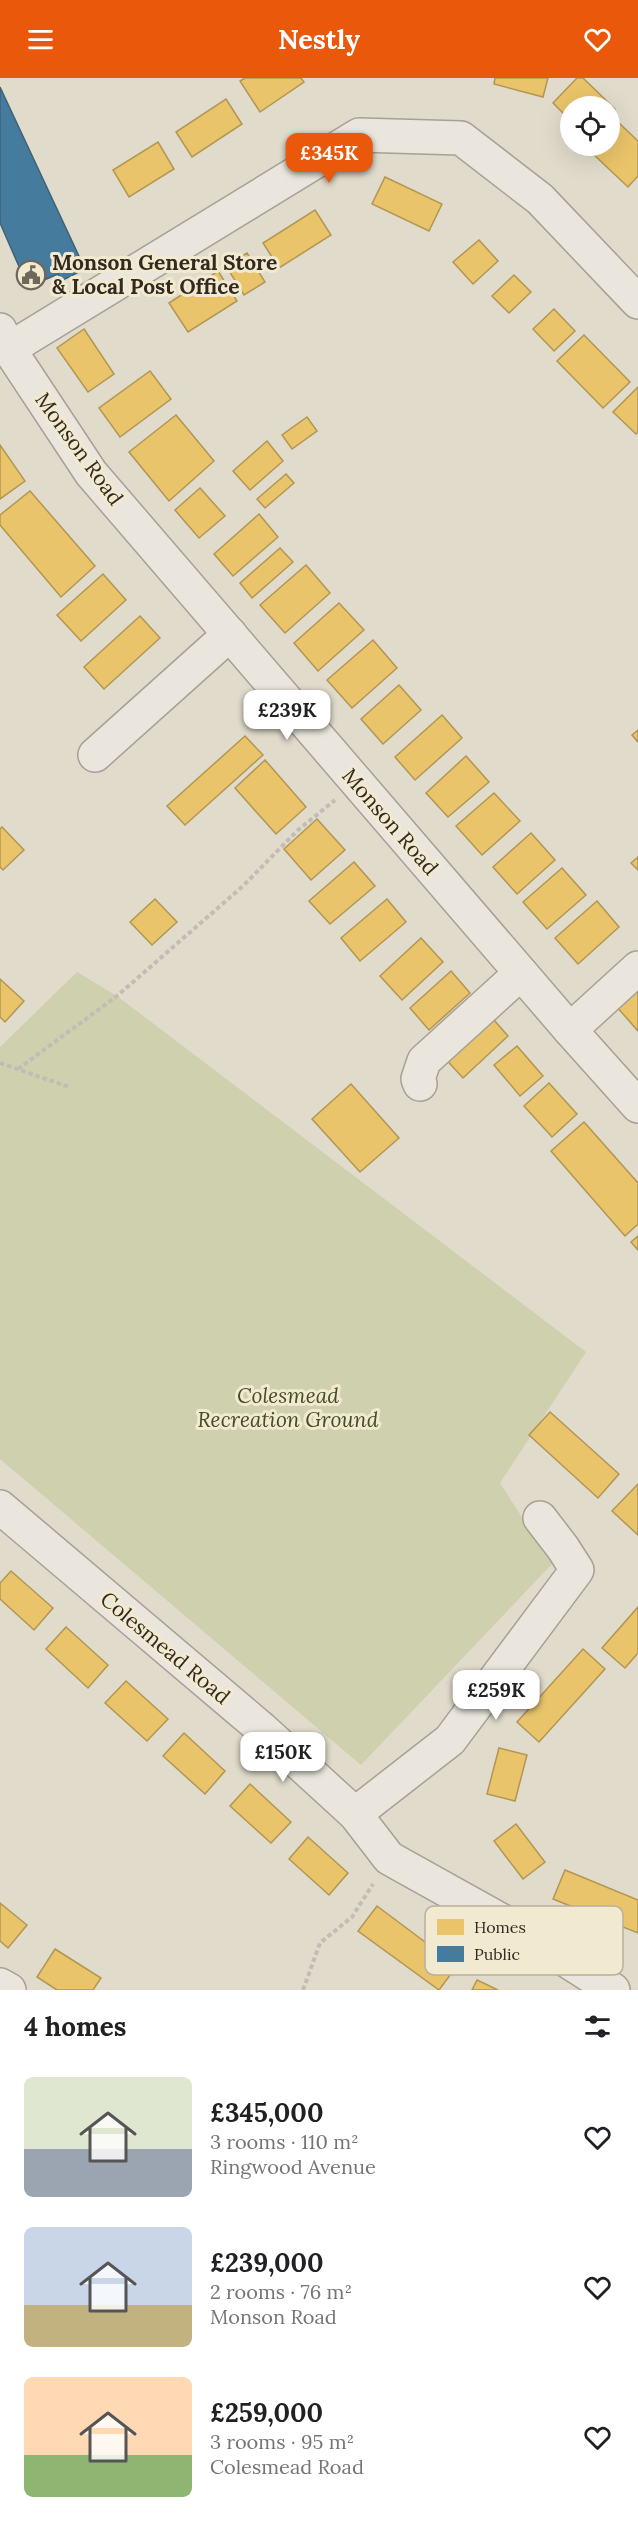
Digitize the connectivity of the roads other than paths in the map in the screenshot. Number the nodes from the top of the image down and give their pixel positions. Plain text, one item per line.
1 (638, 302) edge
2 (4, 340) edge
3 (230, 634) junction
4 (95, 754) dead end
5 (638, 968) edge
6 (521, 973) junction
7 (570, 1030) junction
8 (420, 1084) dead end
9 (638, 1106) edge
10 (0, 1507) edge
11 (540, 1518) dead end
12 (355, 1814) junction
13 (475, 1906) edge
14 (589, 1975) edge
15 (0, 1985) edge
16 (9, 1990) edge
17 (613, 1990) edge

1 - 2 street
2 - 3 street, Monson Road
3 - 4 street
3 - 6 street, Monson Road
5 - 7 street
6 - 7 street, Monson Road
6 - 8 street
7 - 9 street, Monson Road
10 - 12 street, Colesmead Road
11 - 12 street
12 - 13 street, Colesmead Road
14 - 17 street, Colesmead Road
15 - 16 street

